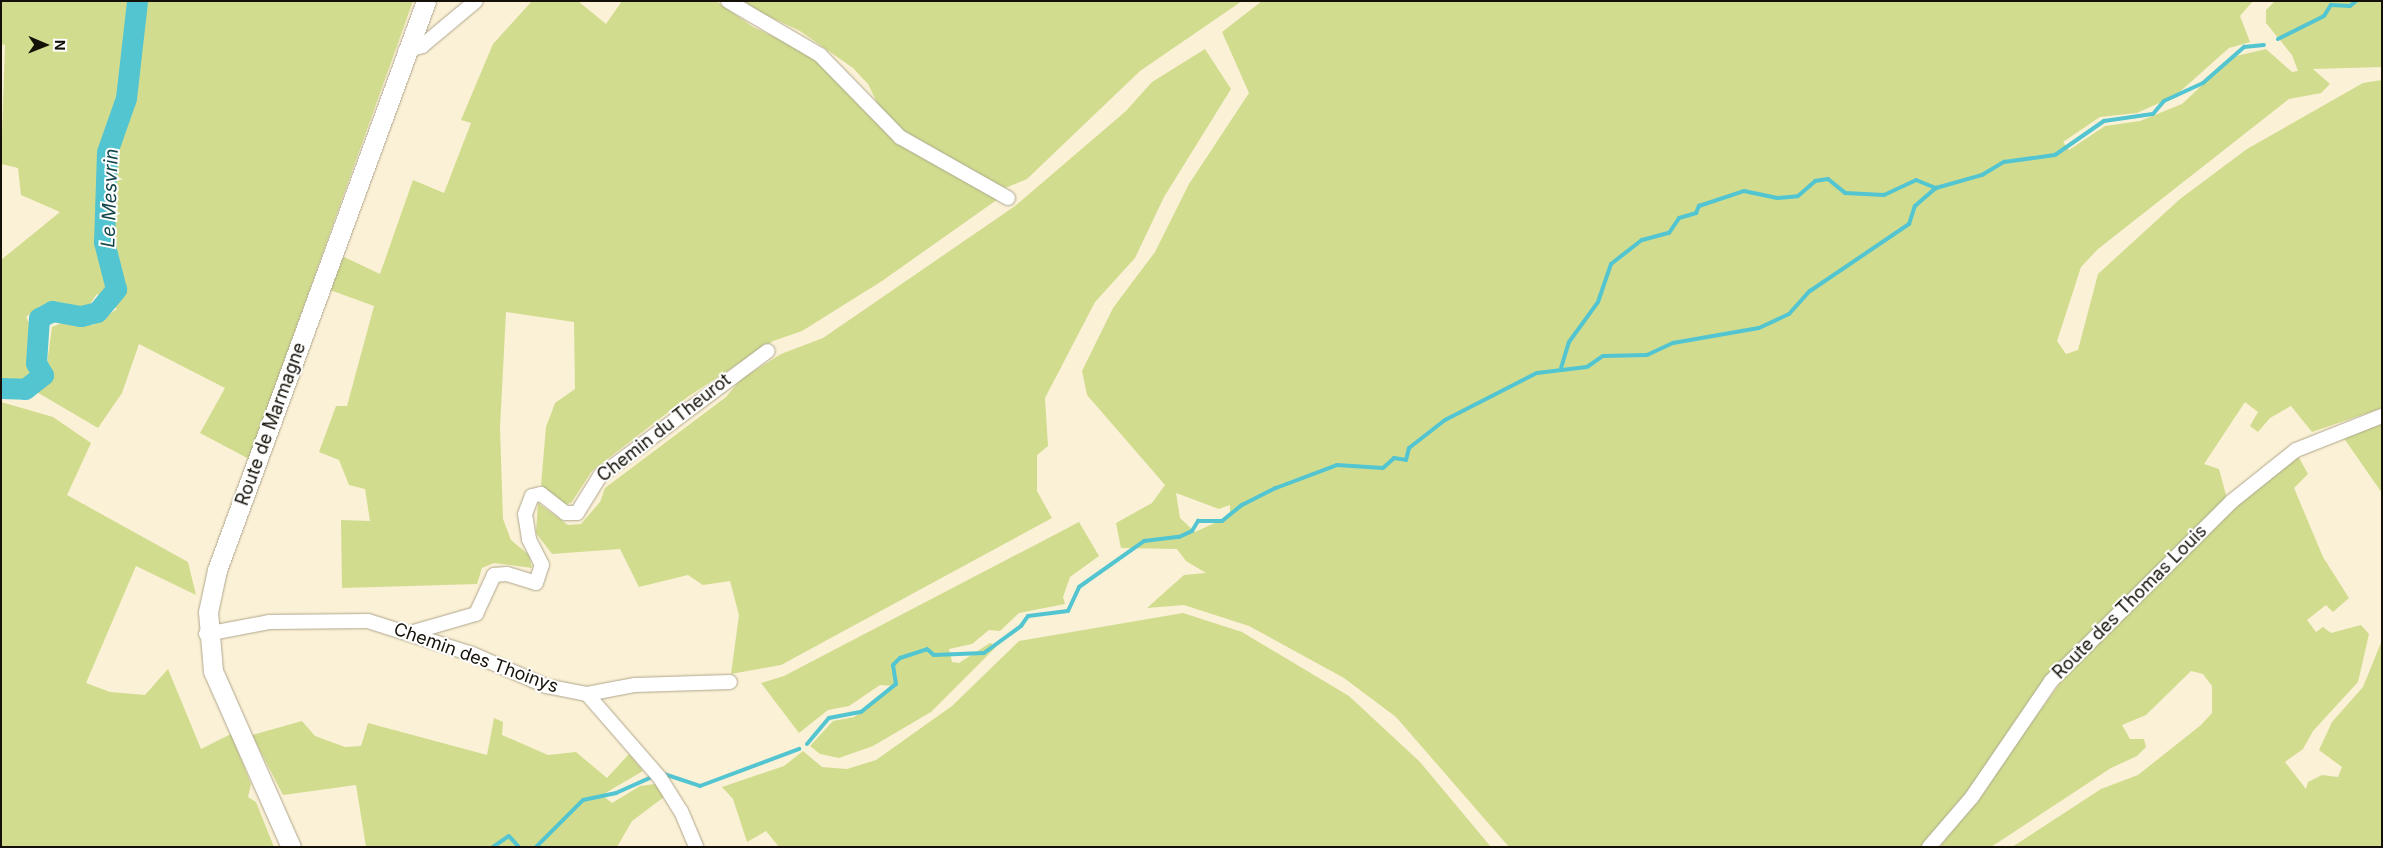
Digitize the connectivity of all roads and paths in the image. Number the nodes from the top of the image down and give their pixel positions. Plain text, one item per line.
1 (426, 1) edge
2 (476, 1) edge
3 (728, 1) edge
4 (406, 52) junction
5 (1008, 198) dead end
6 (768, 351) dead end
7 (2382, 416) edge
8 (410, 633) junction
9 (206, 634) junction
10 (730, 682) dead end
11 (587, 694) junction
12 (291, 847) edge
13 (696, 847) edge
14 (1929, 847) edge

1 - 4 main road, Route de Marmagne
2 - 4 street
3 - 5 street
4 - 9 main road, Route de Marmagne
6 - 8 street, Chemin du Theurot
7 - 14 street, Route des Thomas Louis
8 - 9 street, Chemin des Thoinys
8 - 11 street, Chemin des Thoinys
9 - 12 main road, Route de Marmagne
10 - 11 street
11 - 13 street

